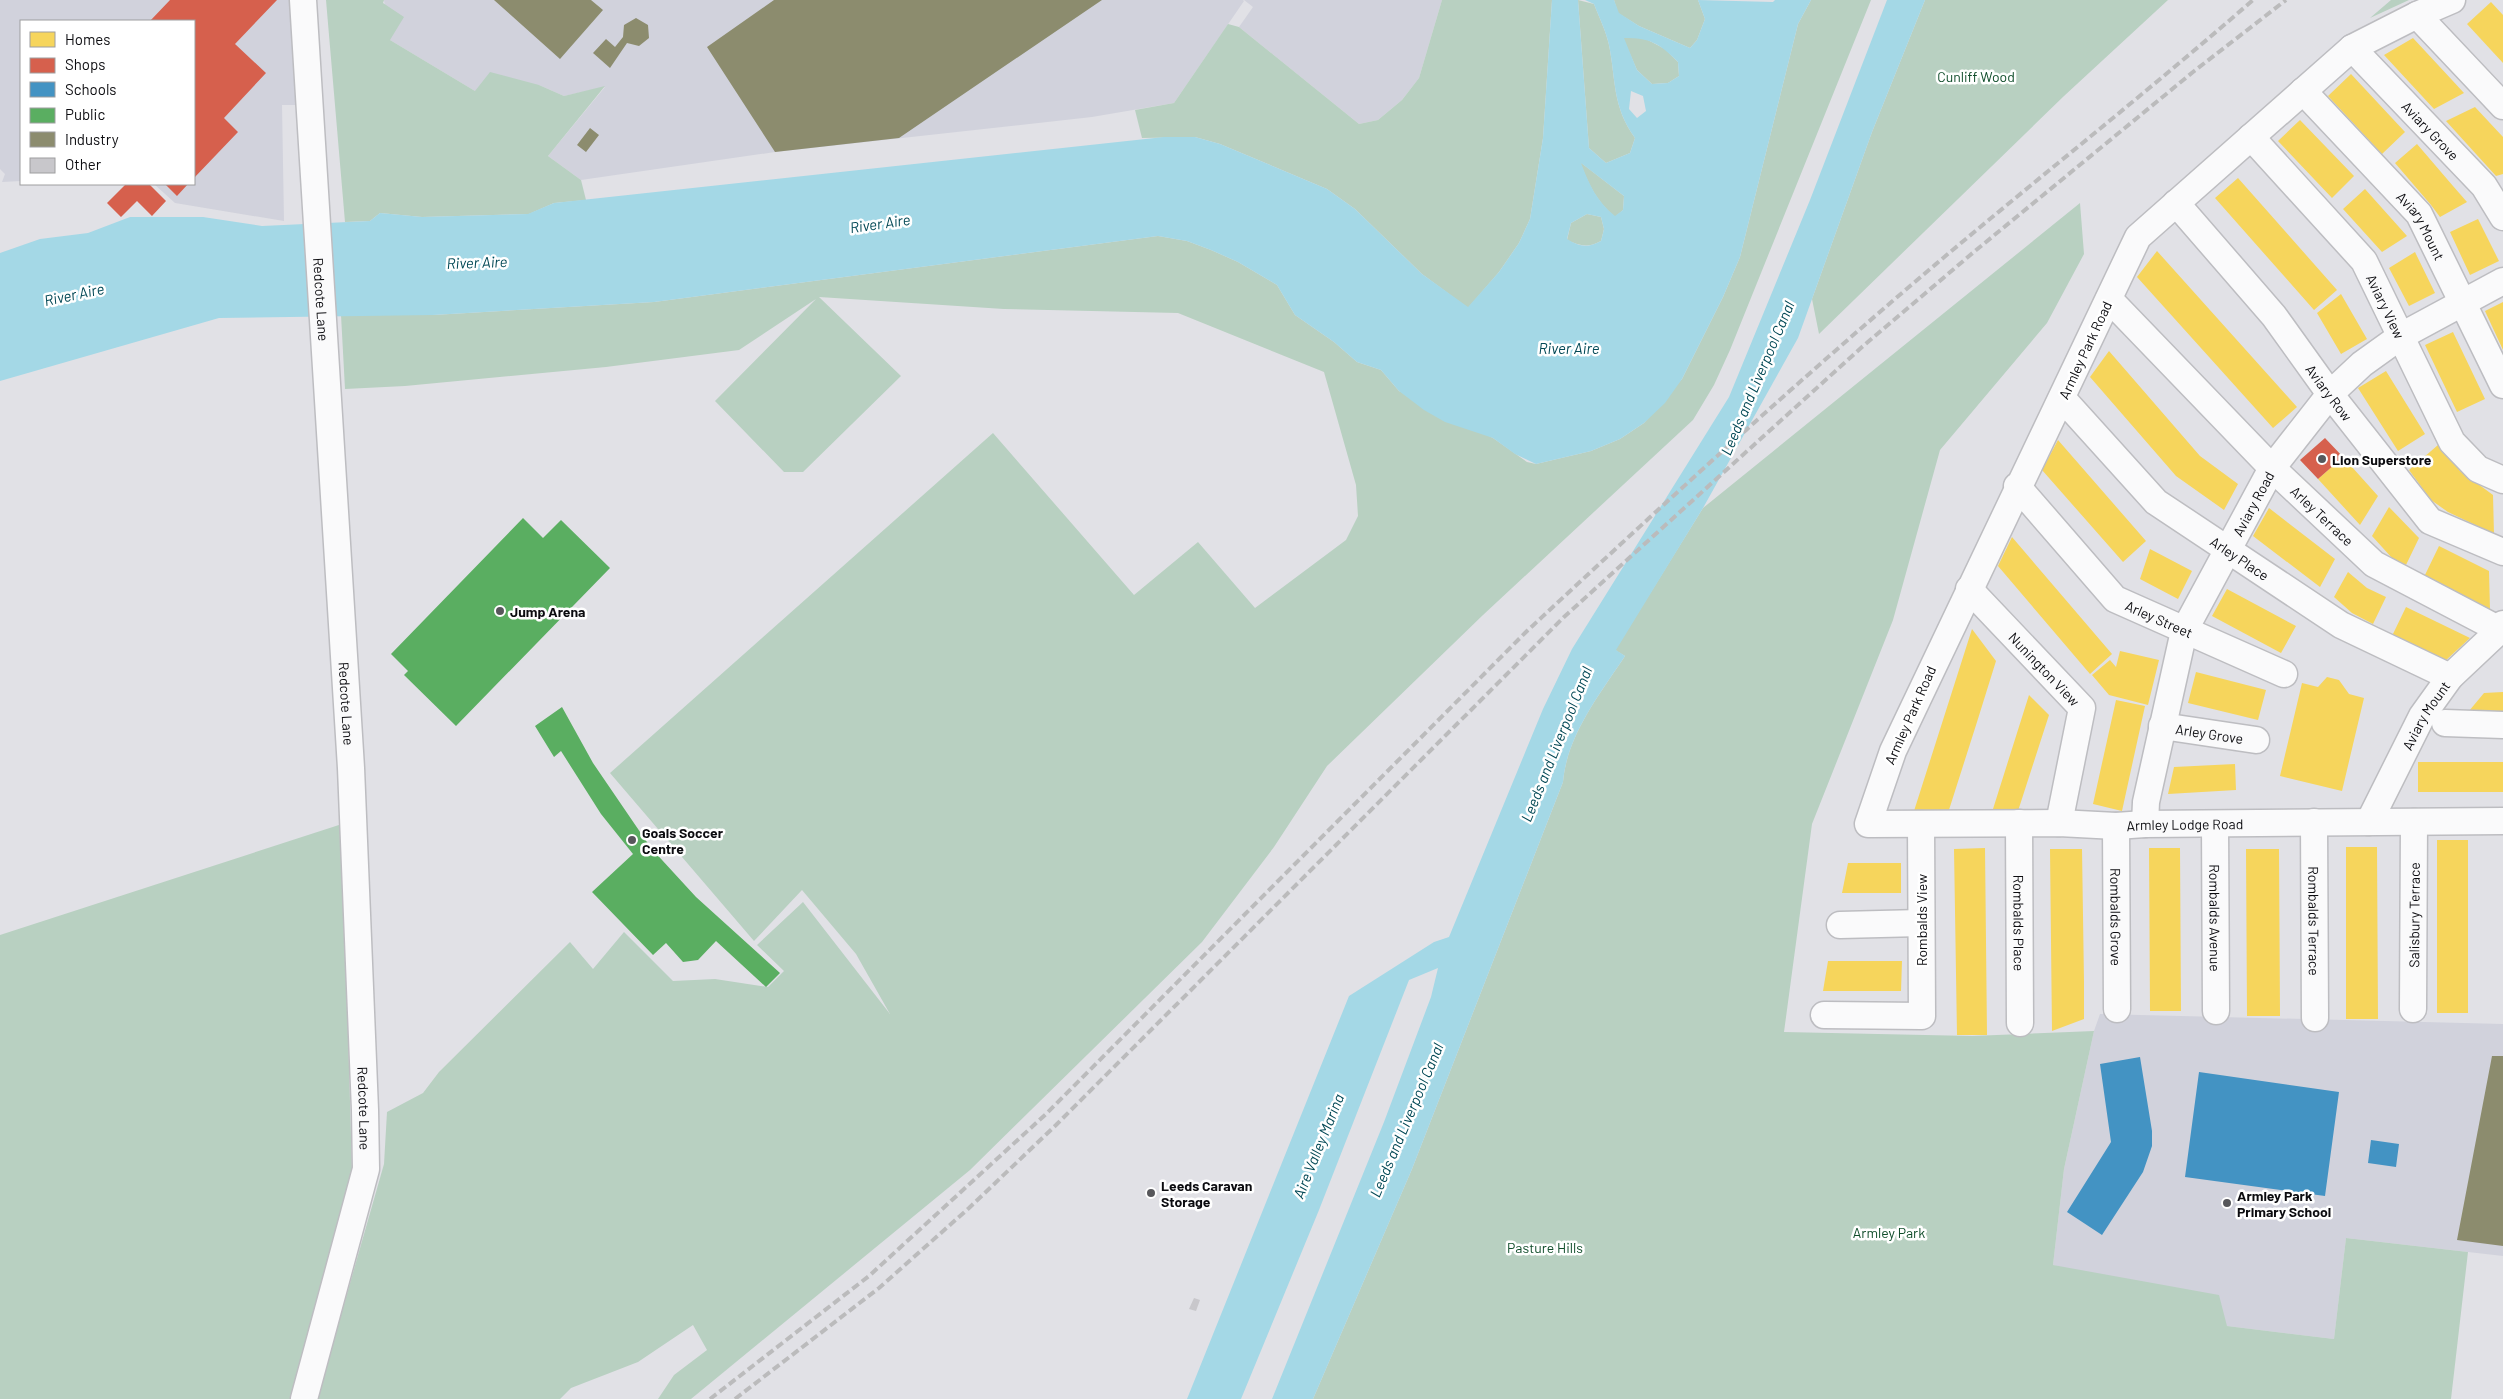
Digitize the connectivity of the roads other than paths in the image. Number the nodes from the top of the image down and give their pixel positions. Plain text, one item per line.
1 (303, 0) edge
2 (2452, 0) edge
3 (2417, 15) junction
4 (2352, 48) junction
5 (2303, 91) junction
6 (2503, 106) edge
7 (2250, 138) junction
8 (2176, 203) junction
9 (2503, 217) edge
10 (2503, 281) edge
11 (2109, 299) junction
12 (2464, 302) junction
13 (2401, 336) junction
14 (2503, 385) edge
15 (2330, 394) junction
16 (2062, 398) junction
17 (2272, 468) junction
18 (2503, 480) edge
19 (2017, 486) junction
20 (2227, 550) junction
21 (2503, 552) edge
22 (1969, 589) junction
23 (2502, 627) edge
24 (2184, 631) junction
25 (2284, 674) dead end
26 (2450, 677) junction
27 (2445, 723) dead end
28 (2503, 725) edge
29 (2162, 726) junction
30 (2256, 740) dead end
31 (2503, 821) edge
32 (2314, 822) junction
33 (2369, 822) junction
34 (2414, 822) junction
35 (2019, 823) junction
36 (2059, 823) junction
37 (1868, 824) joint
38 (1921, 824) junction
39 (2145, 824) junction
40 (2216, 824) junction
41 (2116, 826) junction
42 (1921, 923) junction
43 (1840, 925) dead end
44 (2118, 1009) dead end
45 (2414, 1009) dead end
46 (2216, 1011) dead end
47 (1824, 1015) dead end
48 (2315, 1018) dead end
49 (2020, 1023) dead end
50 (304, 1399) edge

1 - 50 street, Redcote Lane
2 - 3 street, Armley Park Road
3 - 4 street, Armley Park Road
3 - 6 street
4 - 5 street, Armley Park Road
4 - 9 street, Aviary Grove
5 - 7 street, Armley Park Road
5 - 12 street, Aviary Mount
7 - 8 street, Armley Park Road
7 - 13 street, Aviary View
8 - 11 street, Armley Park Road
8 - 15 street, Aviary Row
10 - 12 street, Aviary Road
11 - 16 street, Armley Park Road
11 - 17 street, Arley Terrace
12 - 13 street, Aviary Road
12 - 14 street, Aviary Mount
13 - 15 street, Aviary Road
13 - 18 street, Aviary View
15 - 17 street, Aviary Road
15 - 21 street, Aviary Row
16 - 19 street, Armley Park Road
16 - 20 street, Arley Place
17 - 20 street, Aviary Road
17 - 23 street, Arley Terrace
19 - 22 street, Armley Park Road
19 - 24 street, Arley Street
20 - 24 street, Aviary Road
20 - 26 street, Arley Place
22 - 36 street, Nunington View
22 - 37 street, Armley Park Road
23 - 26 street, Aviary Mount
24 - 25 street, Arley Street
24 - 29 street, Aviary Road
26 - 33 street, Aviary Mount
27 - 28 street
29 - 30 street, Arley Grove
29 - 39 street, Aviary Road
31 - 34 street, Armley Lodge Road
32 - 33 street, Armley Lodge Road
32 - 40 street, Armley Lodge Road
32 - 48 street, Rombalds Terrace
33 - 34 street, Armley Lodge Road
34 - 45 street, Salisbury Terrace
35 - 36 street, Armley Lodge Road
35 - 38 street, Armley Lodge Road
35 - 49 street, Rombalds Place
36 - 41 street, Armley Lodge Road
37 - 38 street, Armley Lodge Road
38 - 42 street, Rombalds View
39 - 40 street, Armley Lodge Road
39 - 41 street, Armley Lodge Road
40 - 46 street, Rombalds Avenue
41 - 44 street, Rombalds Grove
42 - 43 street
42 - 47 street, Rombalds View

